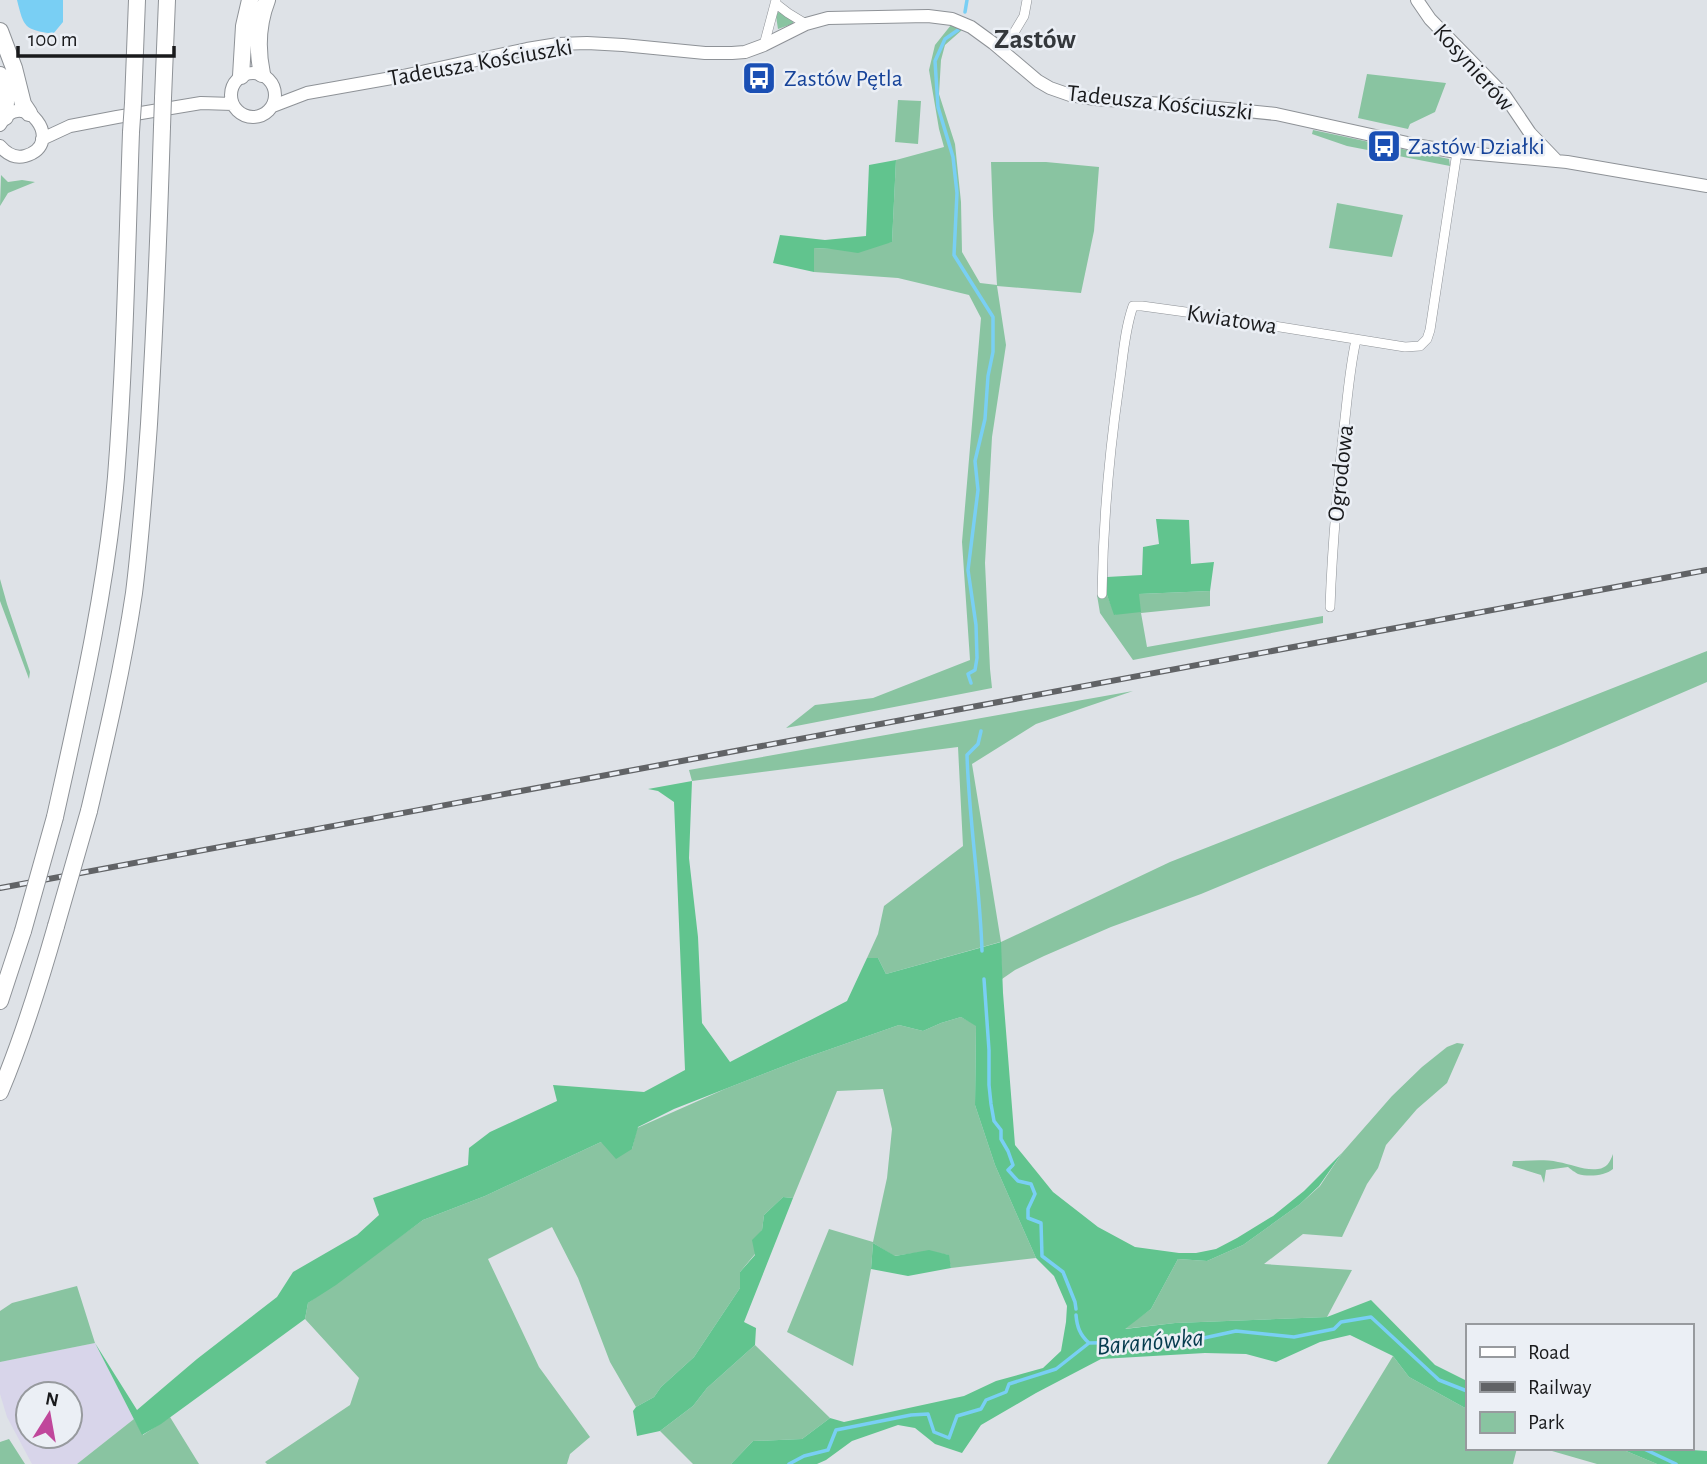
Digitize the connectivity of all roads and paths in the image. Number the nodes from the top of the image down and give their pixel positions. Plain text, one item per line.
1 (137, 0) edge
2 (167, 0) edge
3 (250, 0) edge
4 (267, 0) edge
5 (1027, 0) edge
6 (1418, 0) edge
7 (776, 1) edge
8 (806, 24) junction
9 (0, 31) edge
10 (764, 45) junction
11 (1003, 51) junction
12 (262, 74) junction
13 (0, 75) edge
14 (241, 76) junction
15 (274, 87) junction
16 (307, 93) junction
17 (232, 98) junction
18 (273, 106) junction
19 (34, 117) junction
20 (3, 121) edge
21 (70, 126) junction
22 (1530, 133) junction
23 (42, 139) junction
24 (2, 151) edge
25 (1457, 152) junction
26 (1521, 158) junction
27 (1557, 161) junction
28 (1707, 186) edge
29 (1356, 340) junction
30 (1102, 594) dead end
31 (1330, 607) dead end
32 (0, 1001) edge
33 (0, 1092) edge

1 - 32 highway, bridge
2 - 33 highway, bridge
3 - 14 highway
4 - 12 highway
5 - 11 street
6 - 22 street, Kosynierów
7 - 8 street
7 - 10 street
8 - 10 street, Tadeusza Kościuszki
8 - 11 street, Tadeusza Kościuszki
9 - 19 highway
10 - 16 street, Tadeusza Kościuszki
11 - 25 street, Tadeusza Kościuszki
12 - 14 street
12 - 15 street
13 - 20 highway
14 - 17 street
15 - 16 street, Tadeusza Kościuszki
15 - 18 street
16 - 18 street, Tadeusza Kościuszki
17 - 18 street
17 - 21 street
19 - 20 street
19 - 21 street
19 - 23 street
21 - 23 street
22 - 26 street, Kosynierów
22 - 27 street, Kosynierów
23 - 24 street
25 - 26 street, Tadeusza Kościuszki
25 - 29 street, Kwiatowa
26 - 27 street, Tadeusza Kościuszki
27 - 28 street, Tadeusza Kościuszki
29 - 30 street, Kwiatowa
29 - 31 street, Ogrodowa

